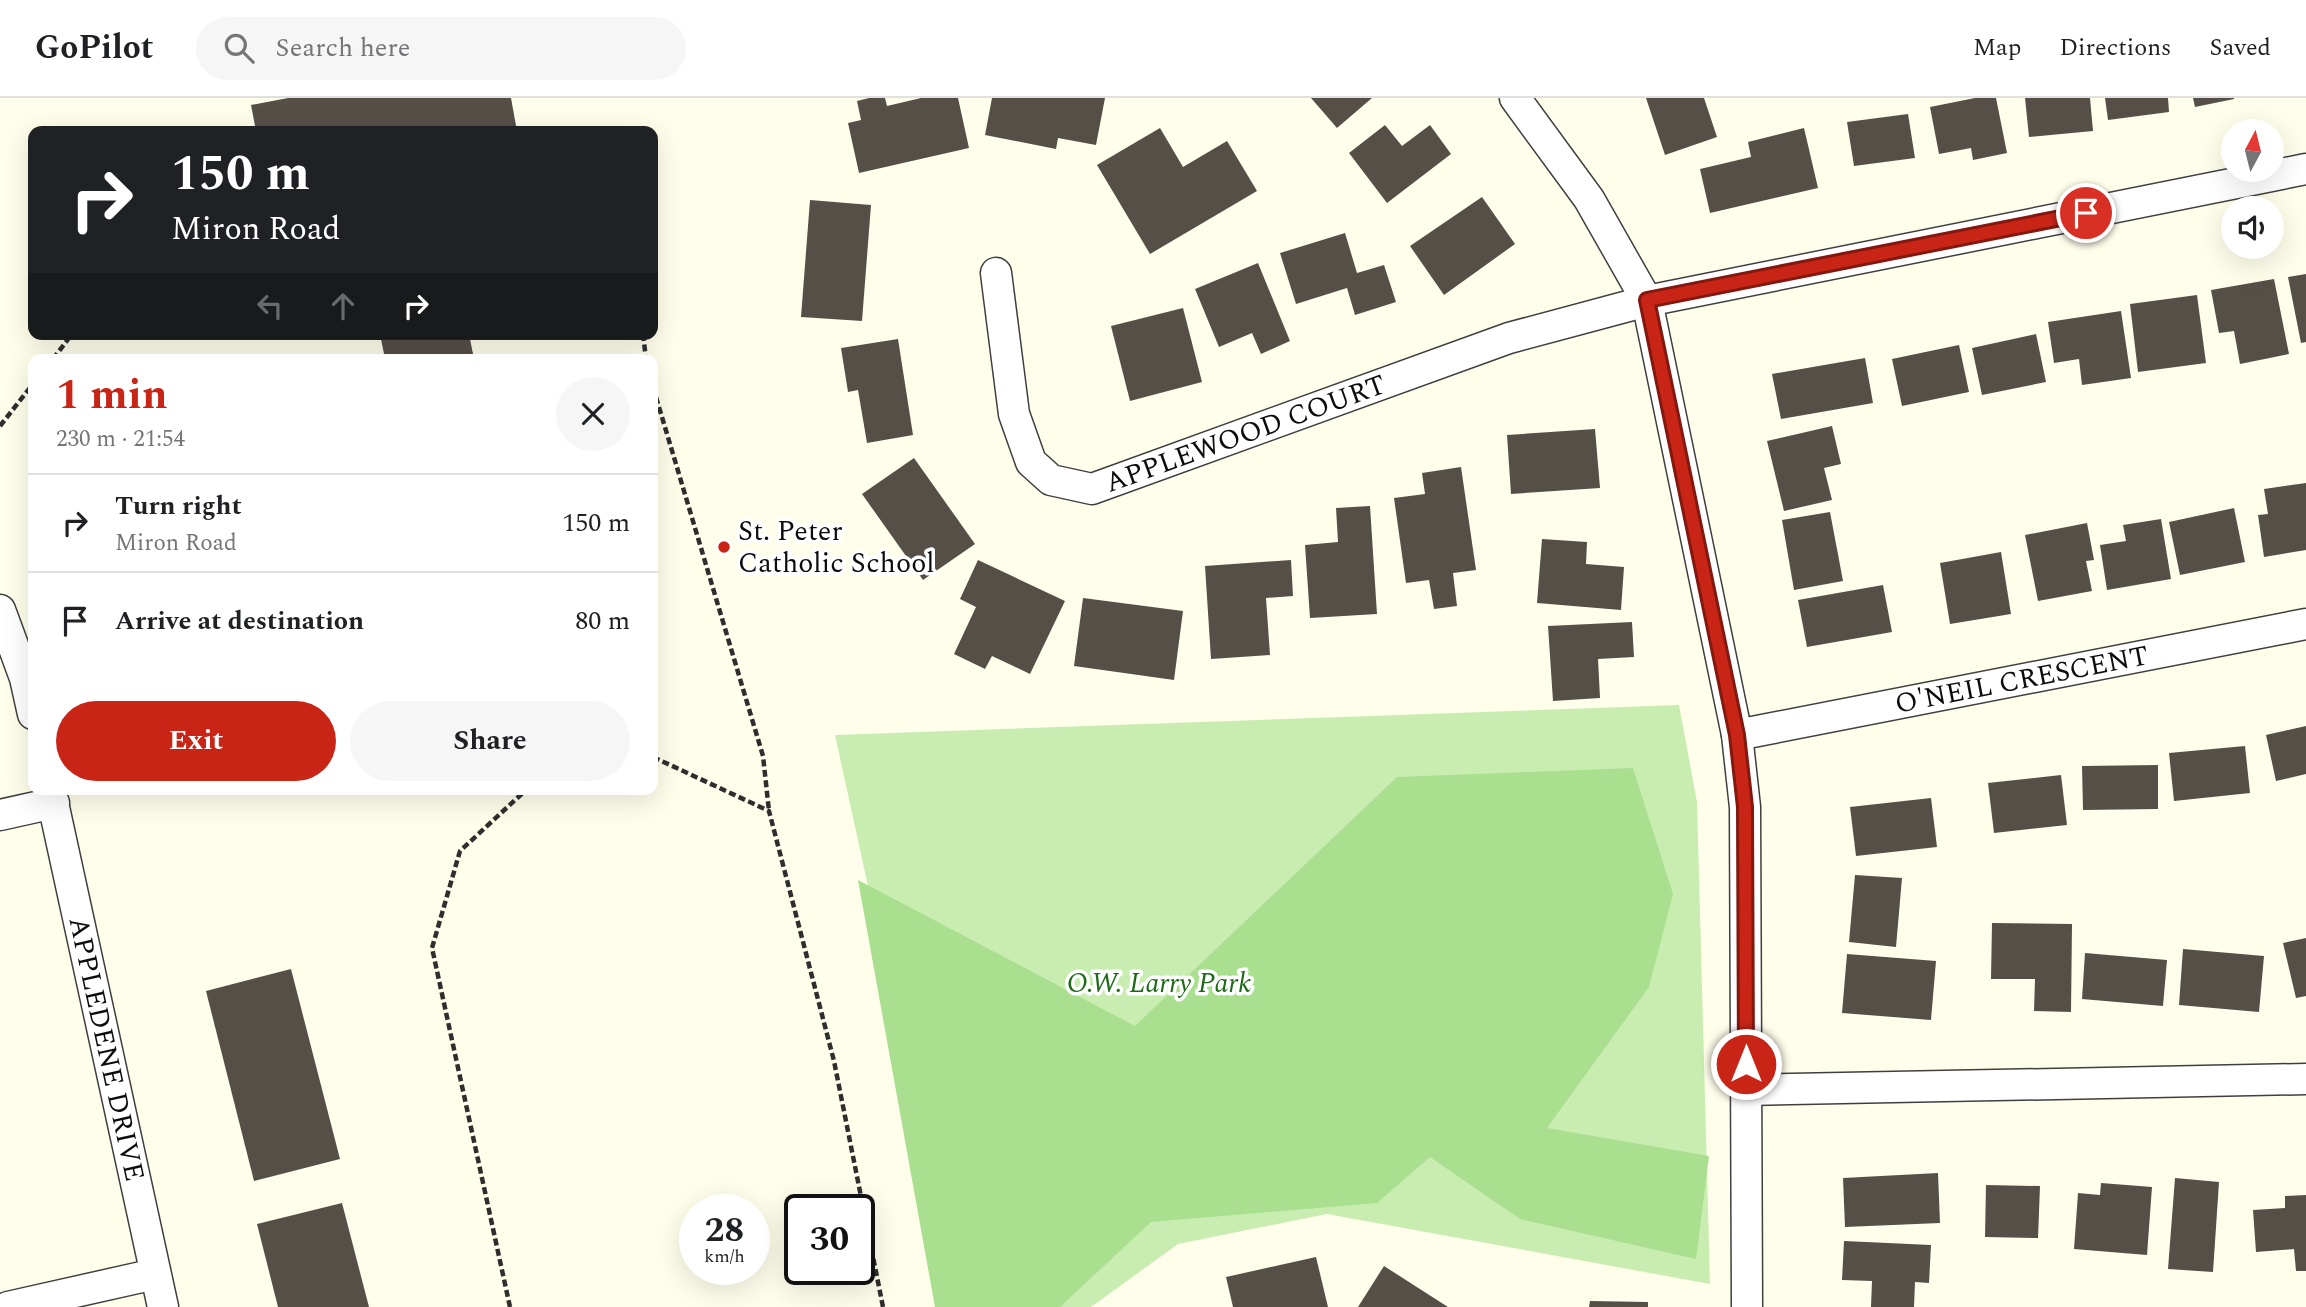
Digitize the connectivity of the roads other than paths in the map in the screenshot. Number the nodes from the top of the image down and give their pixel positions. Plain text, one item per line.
1 (1515, 98) edge
2 (2306, 169) edge
3 (996, 273) dead end
4 (1647, 300) junction
5 (0, 610) edge
6 (2306, 624) edge
7 (28, 691) edge
8 (1737, 735) junction
9 (52, 796) edge
10 (0, 815) edge
11 (2306, 1079) edge
12 (1746, 1090) junction
13 (155, 1274) junction
14 (8, 1307) edge
15 (163, 1307) edge
16 (1747, 1307) edge

1 - 4 street
2 - 4 street, APPLEWOOD COURT
3 - 4 street, APPLEWOOD COURT
4 - 8 street
5 - 7 street
6 - 8 street, O'NEIL CRESCENT
8 - 12 street
9 - 10 street
9 - 13 street, APPLEDENE DRIVE
11 - 12 street
12 - 16 street
13 - 14 street
13 - 15 street, APPLEDENE DRIVE

